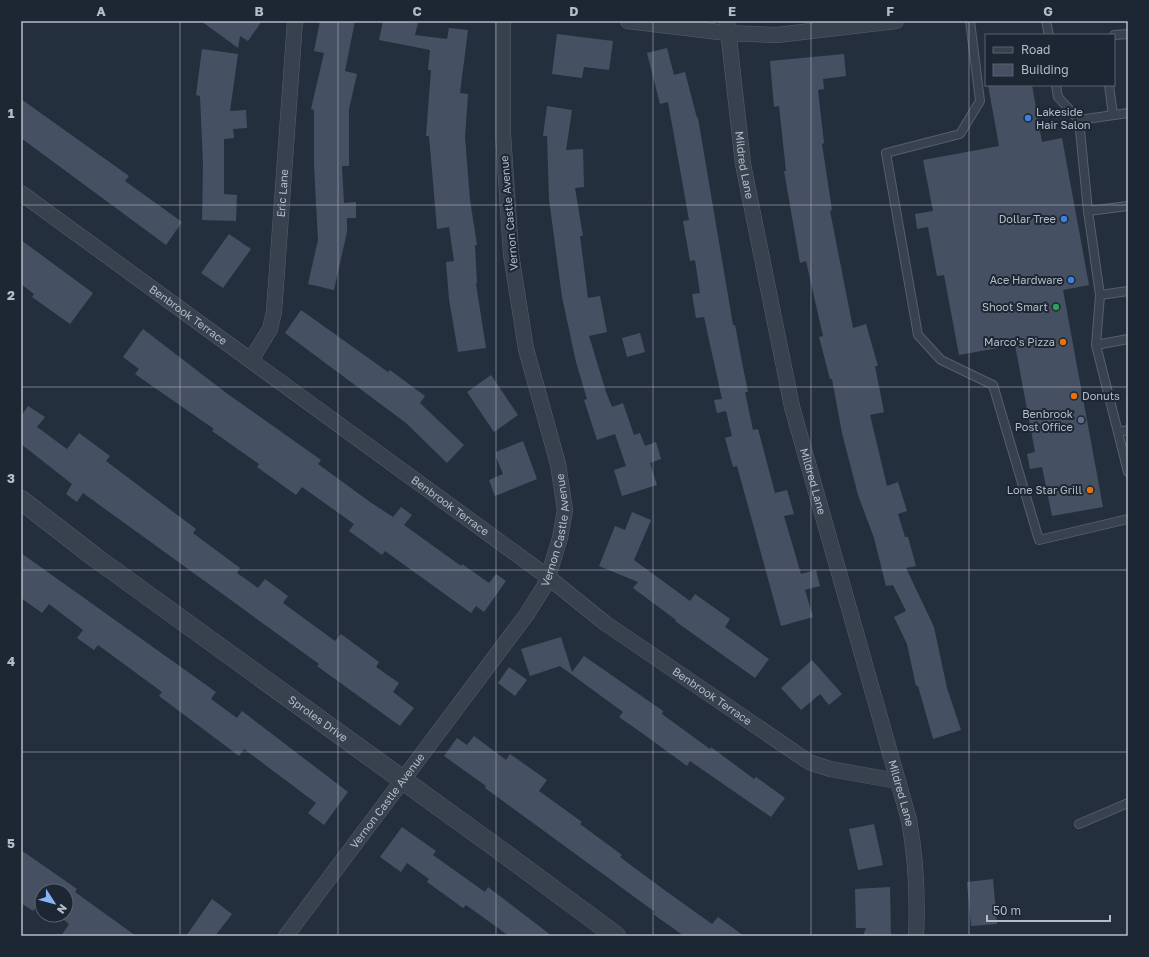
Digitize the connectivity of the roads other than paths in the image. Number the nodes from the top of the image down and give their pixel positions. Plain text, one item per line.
1 (295, 21) edge
2 (503, 21) edge
3 (628, 21) edge
4 (896, 21) edge
5 (970, 21) edge
6 (1046, 21) edge
7 (727, 27) edge
8 (1049, 34) edge
9 (1128, 34) edge
10 (1115, 35) edge
11 (1056, 86) edge
12 (1109, 86) edge
13 (1128, 113) edge
14 (1113, 115) junction
15 (1079, 120) junction
16 (21, 193) edge
17 (1128, 206) edge
18 (1088, 211) junction
19 (1128, 291) edge
20 (1100, 295) junction
21 (1128, 339) edge
22 (1096, 345) junction
23 (251, 360) junction
24 (1128, 430) edge
25 (1118, 432) junction
26 (1128, 472) edge
27 (21, 500) edge
28 (1128, 519) edge
29 (548, 577) junction
30 (403, 779) junction
31 (897, 781) junction
32 (1128, 804) edge
33 (1080, 824) dead end
34 (286, 936) edge
35 (616, 936) edge
36 (916, 936) edge

1 - 23 street, Eric Lane
2 - 29 street, Vernon Castle Avenue
3 - 7 street
4 - 7 street
5 - 28 lane
6 - 8 lane
7 - 31 street, Mildred Lane
9 - 10 lane
11 - 15 lane
12 - 14 lane
13 - 14 lane
14 - 15 lane
15 - 18 lane
16 - 23 street, Benbrook Terrace
17 - 18 lane
18 - 20 lane
19 - 20 lane
20 - 22 lane
21 - 22 lane
22 - 25 lane
23 - 29 street, Benbrook Terrace
24 - 25 lane
25 - 26 lane
27 - 30 street, Sproles Drive
29 - 30 street, Vernon Castle Avenue
29 - 31 street, Benbrook Terrace
30 - 34 street, Vernon Castle Avenue
30 - 35 street, Sproles Drive
31 - 36 street, Mildred Lane
32 - 33 lane

